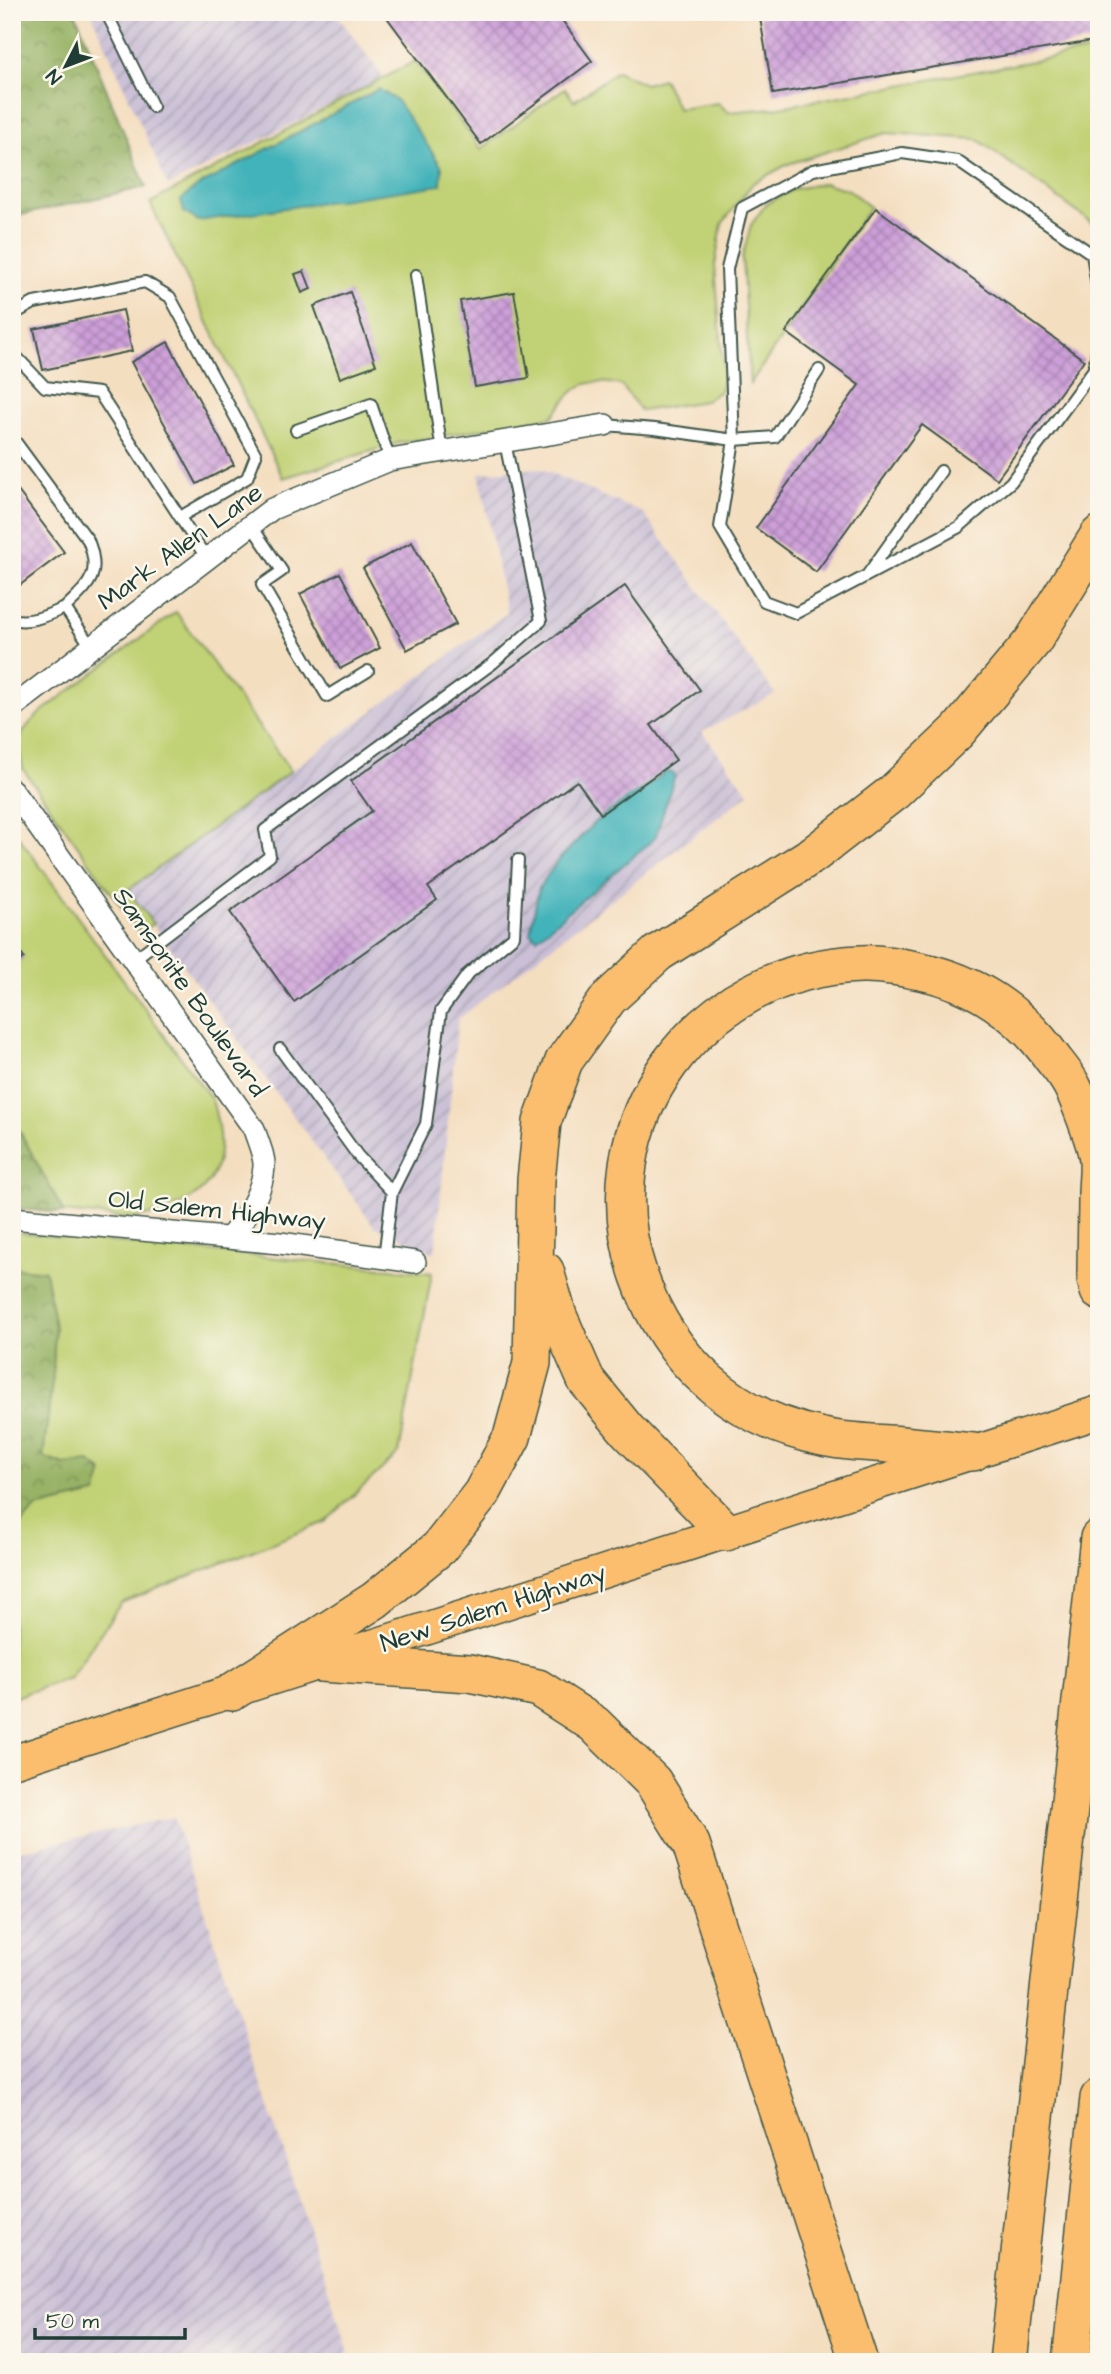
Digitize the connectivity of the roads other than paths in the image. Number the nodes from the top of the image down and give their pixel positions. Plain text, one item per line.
1 (106, 12) edge
2 (153, 107) dead end
3 (416, 275) dead end
4 (1099, 299) edge
5 (12, 314) edge
6 (1099, 337) edge
7 (12, 349) edge
8 (819, 370) dead end
9 (605, 425) joint
10 (296, 430) dead end
11 (12, 437) edge
12 (734, 440) junction
13 (505, 442) junction
14 (442, 452) junction
15 (390, 460) junction
16 (941, 471) dead end
17 (180, 517) junction
18 (251, 525) junction
19 (1099, 535) edge
20 (207, 559) junction
21 (866, 576) junction
22 (65, 608) junction
23 (12, 619) edge
24 (92, 648) junction
25 (368, 671) dead end
26 (12, 709) edge
27 (12, 790) edge
28 (518, 860) dead end
29 (133, 960) junction
30 (280, 1049) dead end
31 (393, 1192) junction
32 (12, 1218) edge
33 (536, 1236) junction
34 (230, 1237) junction
35 (384, 1258) junction
36 (415, 1262) dead end
37 (1099, 1291) edge
38 (1099, 1412) edge
39 (988, 1448) junction
40 (726, 1532) junction
41 (1099, 1538) edge
42 (321, 1663) junction
43 (232, 1692) junction
44 (12, 1762) edge
45 (1099, 2098) edge
46 (859, 2362) edge
47 (1008, 2362) edge
48 (1071, 2362) edge

1 - 2 lane
3 - 14 lane
4 - 12 lane
5 - 17 lane
6 - 21 lane
7 - 17 lane
8 - 12 lane
9 - 12 lane
9 - 13 street, Mark Allen Lane
10 - 15 lane
11 - 22 lane
12 - 21 lane
13 - 14 street, Mark Allen Lane
13 - 29 lane
14 - 15 street, Mark Allen Lane
15 - 18 street, Mark Allen Lane
16 - 21 lane
17 - 20 lane
18 - 20 street, Mark Allen Lane
18 - 25 lane
19 - 33 highway
20 - 24 street, Mark Allen Lane
22 - 23 lane
22 - 24 lane
24 - 26 street, Mark Allen Lane
27 - 29 street, Samsonite Boulevard
28 - 31 lane
29 - 34 street, Samsonite Boulevard
30 - 31 lane
31 - 35 lane
32 - 34 street, Old Salem Highway
33 - 40 highway
33 - 43 highway
34 - 35 street, Old Salem Highway
35 - 36 street, Old Salem Highway
37 - 39 highway
38 - 39 main road, New Salem Highway
39 - 40 main road, New Salem Highway
40 - 42 main road, New Salem Highway
41 - 47 highway
42 - 43 main road, New Salem Highway
42 - 46 highway
43 - 44 main road, New Salem Highway
45 - 48 highway

